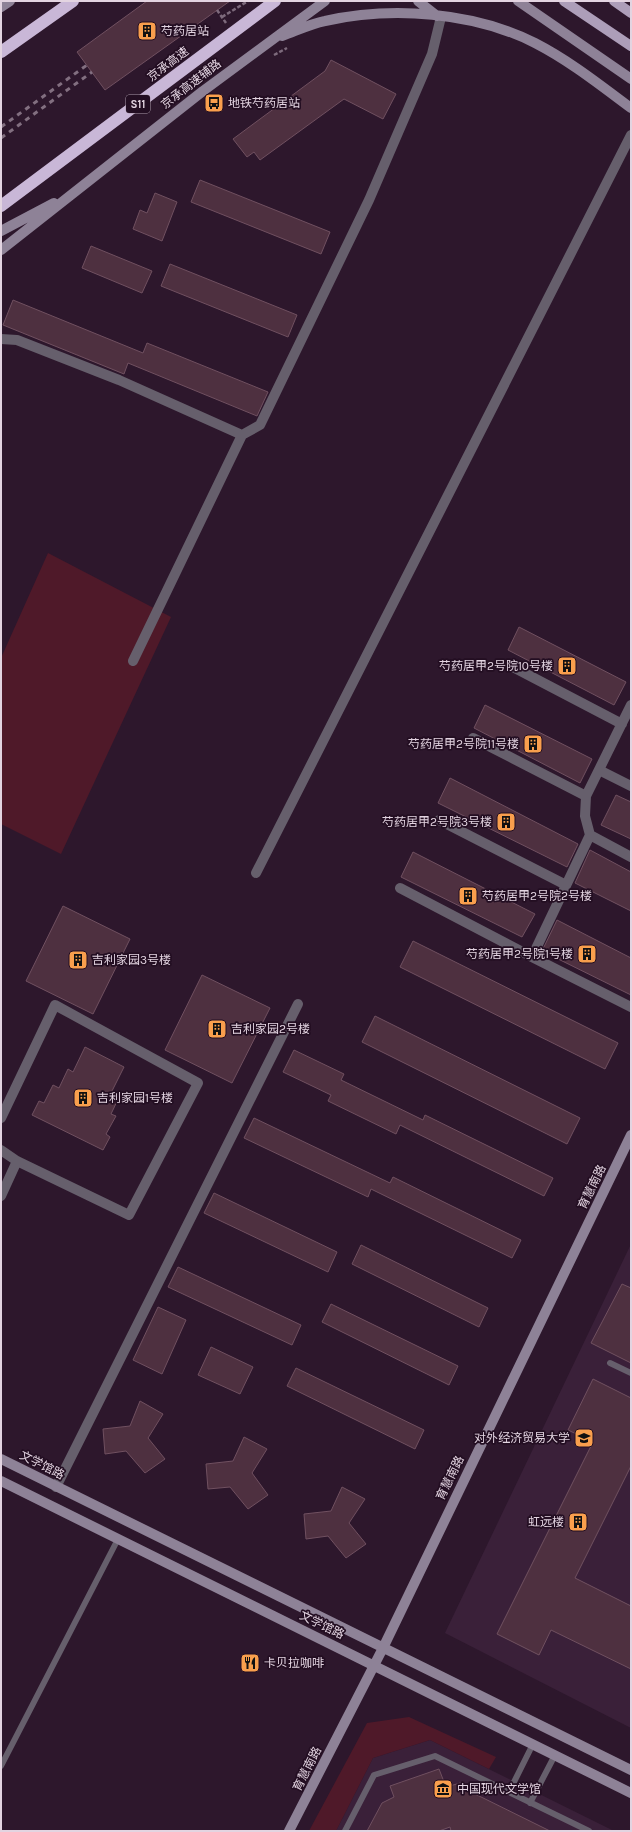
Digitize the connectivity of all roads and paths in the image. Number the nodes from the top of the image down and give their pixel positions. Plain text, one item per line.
1 (10, 1) edge
2 (73, 1) edge
3 (248, 1) edge
4 (275, 1) edge
5 (325, 1) edge
6 (418, 1) edge
7 (518, 1) edge
8 (564, 1) edge
9 (614, 1) edge
10 (1, 7) edge
11 (631, 13) edge
12 (222, 17) dead end
13 (439, 17) junction
14 (270, 40) junction
15 (631, 46) edge
16 (1, 52) edge
17 (631, 79) edge
18 (631, 108) edge
19 (631, 135) edge
20 (77, 190) junction
21 (1, 206) edge
22 (1, 231) edge
23 (1, 250) edge
24 (1, 339) edge
25 (242, 435) junction
26 (133, 661) dead end
27 (511, 666) dead end
28 (631, 705) edge
29 (622, 724) junction
30 (473, 738) dead end
31 (599, 770) junction
32 (631, 786) edge
33 (586, 796) junction
34 (439, 820) dead end
35 (590, 835) junction
36 (631, 857) edge
37 (256, 872) dead end
38 (566, 885) junction
39 (400, 888) dead end
40 (532, 957) junction
41 (298, 1004) dead end
42 (631, 1007) edge
43 (1, 1118) edge
44 (631, 1135) edge
45 (1, 1150) edge
46 (17, 1161) junction
47 (1, 1196) edge
48 (610, 1363) dead end
49 (631, 1373) edge
50 (1, 1459) edge
51 (1, 1481) edge
52 (56, 1487) junction
53 (118, 1539) junction
54 (383, 1648) junction
55 (374, 1665) junction
56 (533, 1744) junction
57 (555, 1755) junction
58 (1, 1766) edge
59 (631, 1770) edge
60 (509, 1792) junction
61 (631, 1793) edge
62 (530, 1802) junction
63 (289, 1831) edge
64 (345, 1831) edge
65 (589, 1831) edge

1 - 10 street
2 - 16 highway
3 - 12 path
4 - 21 highway, 京承高速 / S11
5 - 14 street, 京承高速辅路
6 - 13 street
7 - 17 street
8 - 15 main road
9 - 11 main road
13 - 14 street
13 - 18 street
13 - 25 street
14 - 20 street, 京承高速辅路
19 - 37 street
20 - 22 street
20 - 23 street, 京承高速辅路
24 - 25 street
25 - 26 street
27 - 29 street
28 - 29 street
29 - 31 street
30 - 33 street
31 - 32 street
31 - 33 street
33 - 35 street
34 - 38 street
35 - 36 street
35 - 38 street
38 - 40 street
39 - 40 street
40 - 42 street
41 - 52 street
43 - 46 street
44 - 54 street, 育慧南路
45 - 46 street
46 - 47 street
48 - 49 lane
50 - 52 street, 文学馆路
51 - 53 street, 文学馆路
52 - 54 street, 文学馆路
53 - 55 street, 文学馆路
53 - 58 lane
54 - 55 street, 育慧南路
54 - 59 street, 文学馆路
55 - 56 street, 文学馆路
55 - 63 street, 育慧南路
56 - 57 street, 文学馆路
56 - 60 lane
57 - 61 street, 文学馆路
57 - 62 lane
60 - 62 lane
60 - 64 lane
62 - 65 lane

